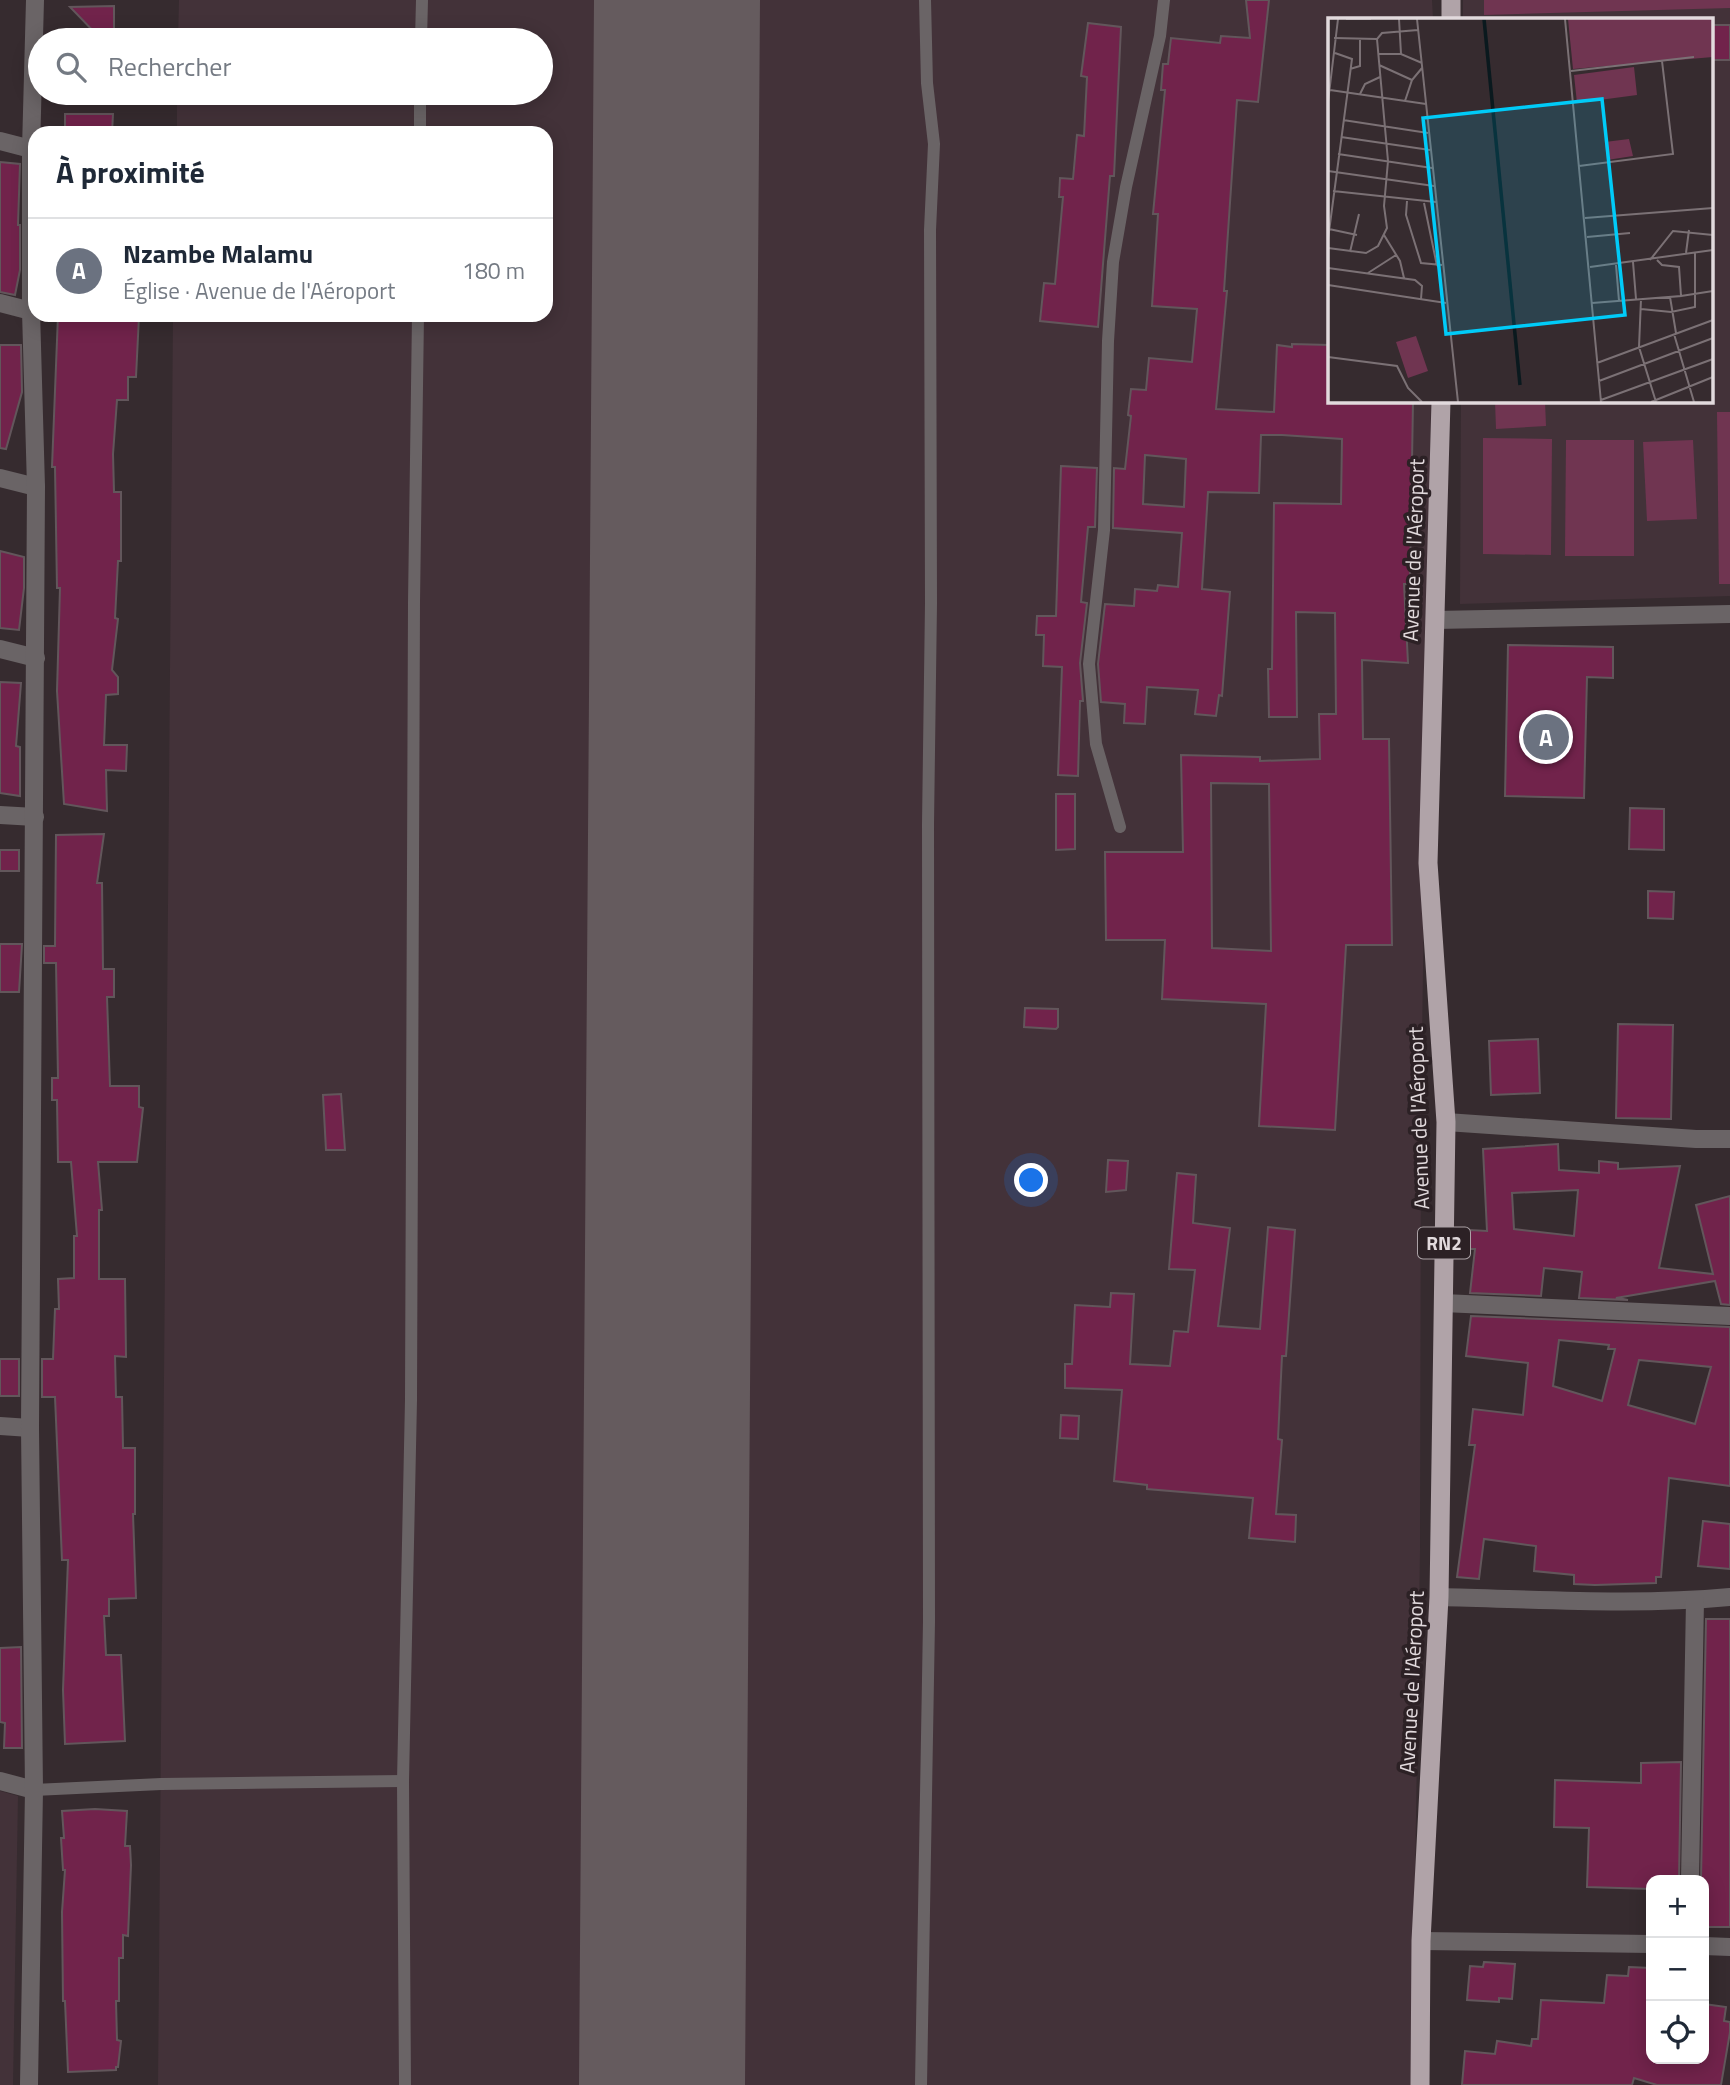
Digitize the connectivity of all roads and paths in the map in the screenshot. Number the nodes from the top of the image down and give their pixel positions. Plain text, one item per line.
1 (35, 0) edge
2 (422, 0) edge
3 (925, 0) edge
4 (1164, 0) edge
5 (1451, 0) edge
6 (1451, 18) edge
7 (34, 28) edge
8 (421, 28) edge
9 (32, 105) edge
10 (420, 105) edge
11 (32, 126) edge
12 (420, 126) edge
13 (0, 141) edge
14 (28, 148) edge
15 (0, 303) edge
16 (28, 310) edge
17 (31, 322) edge
18 (418, 322) edge
19 (1441, 402) edge
20 (0, 478) edge
21 (36, 488) junction
22 (1730, 614) edge
23 (1435, 620) junction
24 (0, 649) edge
25 (36, 658) junction
26 (0, 815) edge
27 (35, 817) junction
28 (1120, 827) dead end
29 (1446, 1122) junction
30 (1730, 1139) edge
31 (1443, 1303) junction
32 (1730, 1316) edge
33 (0, 1426) edge
34 (30, 1427) junction
35 (1439, 1597) junction
36 (1730, 1597) edge
37 (1695, 1600) junction
38 (0, 1781) edge
39 (403, 1781) junction
40 (34, 1790) junction
41 (1690, 1875) edge
42 (1421, 1941) junction
43 (1646, 1944) edge
44 (1709, 1946) edge
45 (1730, 1947) edge
46 (29, 2085) edge
47 (405, 2085) edge
48 (921, 2085) edge
49 (1420, 2085) edge

1 - 7 street
2 - 8 lane
3 - 48 lane
4 - 28 lane
5 - 6 highway
9 - 11 street
10 - 12 lane
13 - 14 street
15 - 16 street
17 - 21 street
18 - 39 lane
19 - 23 highway, Avenue de l'Aéroport / RN2
20 - 21 street
21 - 25 street
22 - 23 street
23 - 29 highway, Avenue de l'Aéroport / RN2
24 - 25 street
25 - 27 street
26 - 27 street
27 - 34 street
29 - 30 street
29 - 31 highway, Avenue de l'Aéroport / RN2
31 - 32 street
31 - 35 highway, Avenue de l'Aéroport / RN2
33 - 34 street
34 - 40 street
35 - 37 street
35 - 42 highway, Avenue de l'Aéroport / RN2
36 - 37 street
37 - 41 street
38 - 40 street
39 - 40 lane
39 - 47 lane
40 - 46 street
42 - 43 street
42 - 49 highway, Avenue de l'Aéroport / RN2
44 - 45 street

